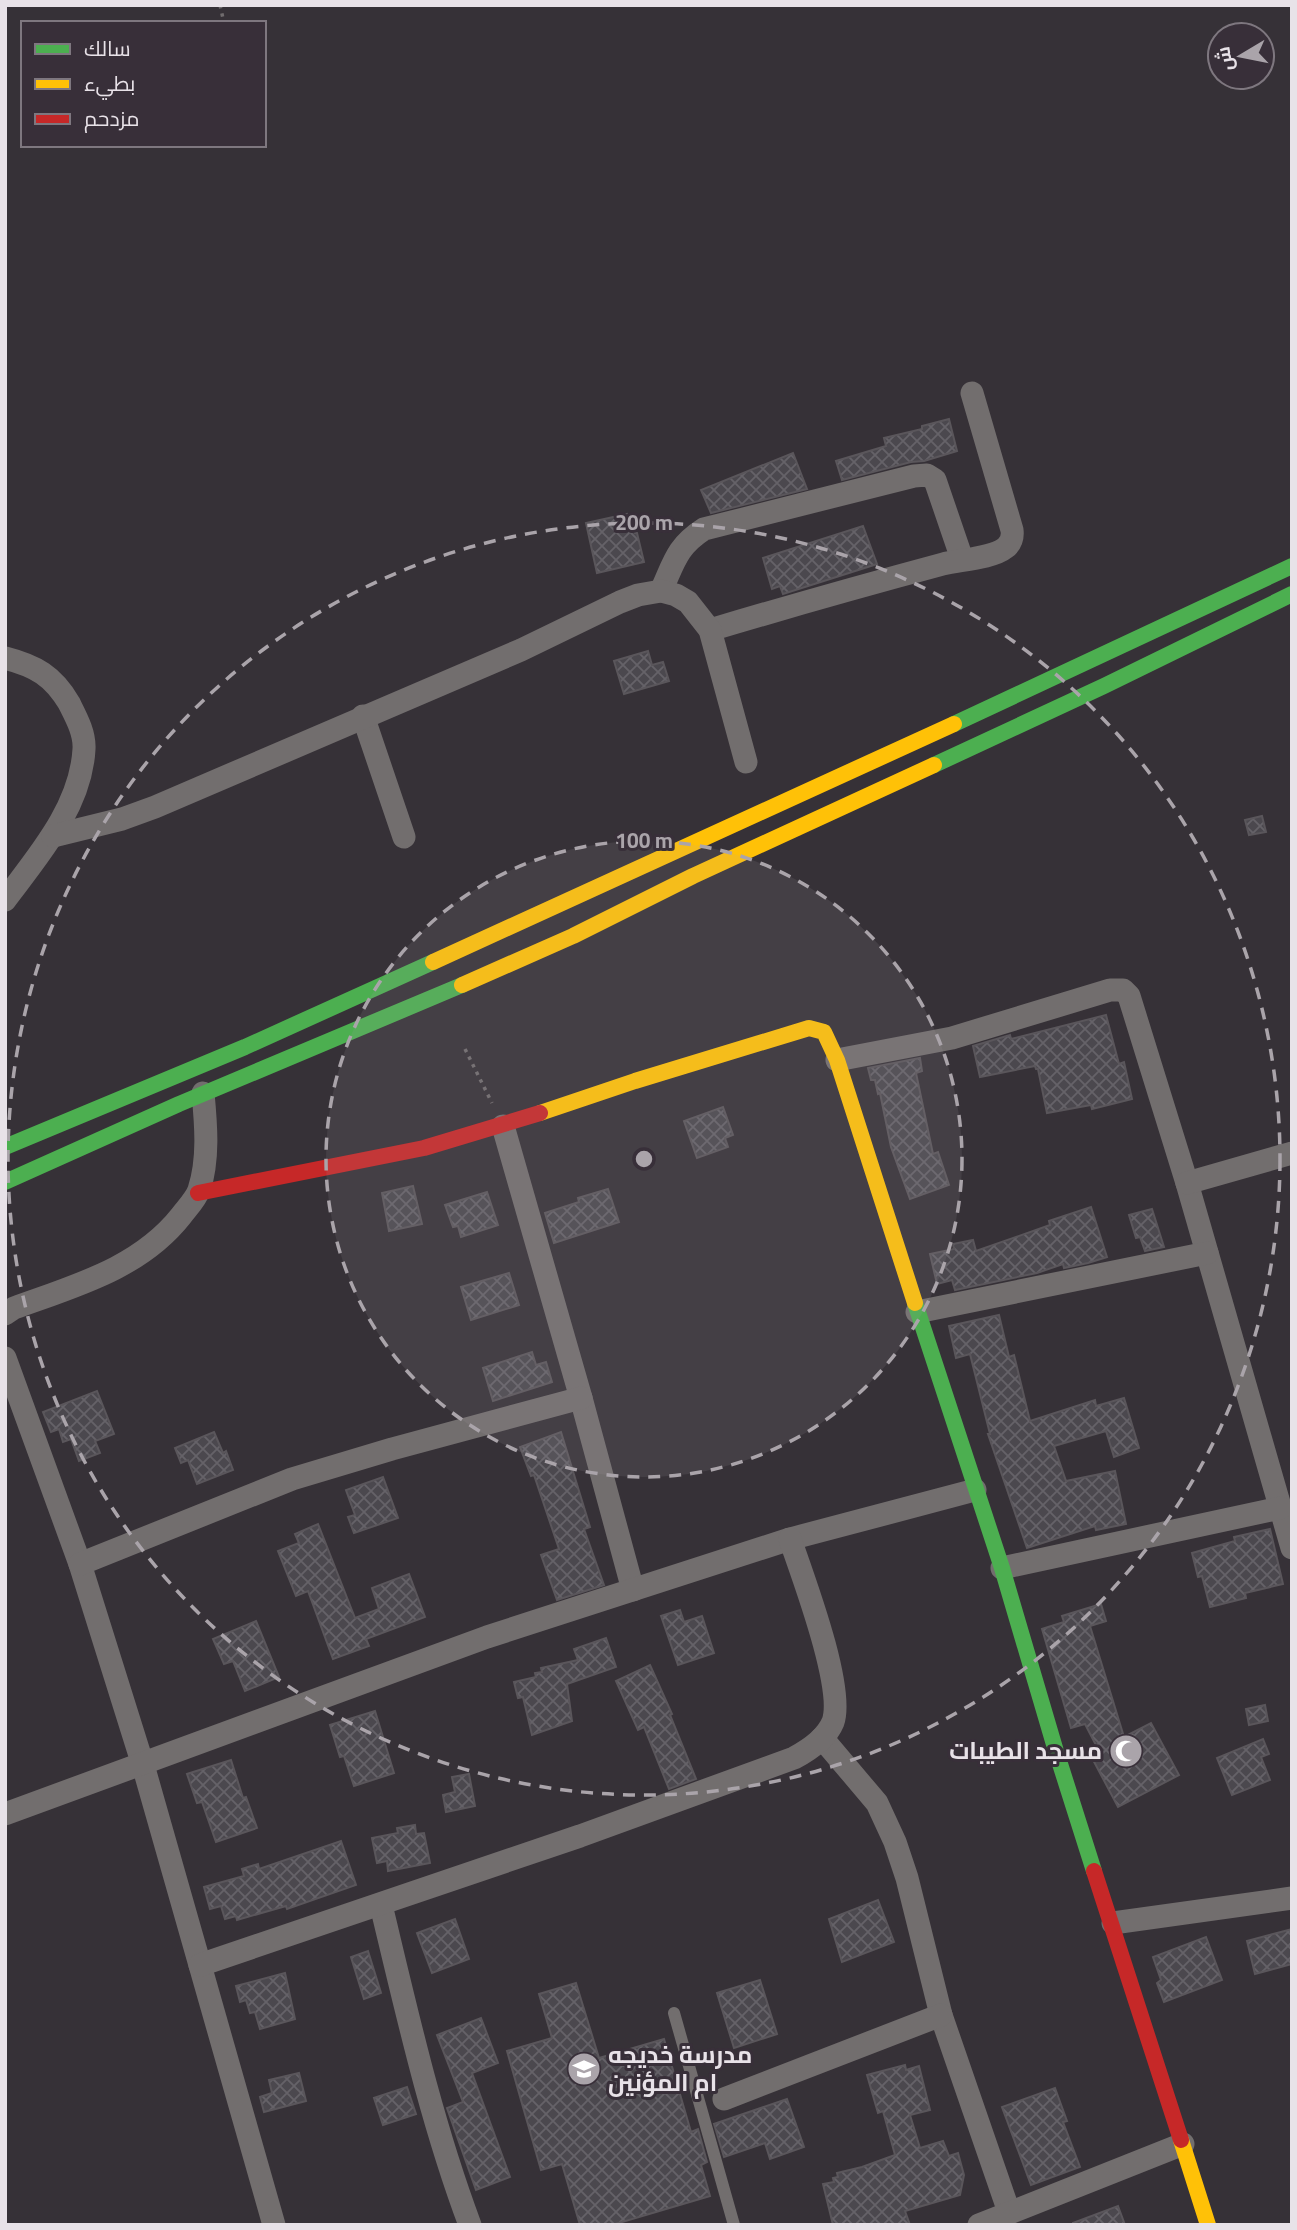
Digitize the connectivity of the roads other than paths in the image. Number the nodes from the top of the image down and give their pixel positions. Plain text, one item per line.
1 (972, 393) dead end
2 (962, 559) junction
3 (1292, 566) edge
4 (661, 591) junction
5 (1292, 594) edge
6 (710, 630) junction
7 (5, 658) edge
8 (363, 716) junction
9 (746, 762) dead end
10 (53, 836) junction
11 (404, 837) dead end
12 (5, 900) edge
13 (837, 1059) junction
14 (203, 1093) junction
15 (503, 1126) junction
16 (5, 1147) edge
17 (1292, 1153) edge
18 (5, 1182) edge
19 (1187, 1183) junction
20 (198, 1193) junction
21 (1207, 1253) junction
22 (917, 1312) junction
23 (5, 1314) edge
24 (5, 1358) edge
25 (582, 1398) junction
26 (975, 1490) junction
27 (1280, 1508) junction
28 (790, 1539) junction
29 (1292, 1548) edge
30 (80, 1564) junction
31 (1002, 1568) junction
32 (633, 1590) junction
33 (822, 1738) junction
34 (143, 1765) junction
35 (5, 1814) edge
36 (1292, 1898) edge
37 (382, 1905) junction
38 (1113, 1923) junction
39 (200, 1965) junction
40 (674, 2013) dead end
41 (941, 2015) junction
42 (724, 2099) dead end
43 (1183, 2144) junction
44 (1009, 2212) junction
45 (274, 2225) edge
46 (470, 2225) edge
47 (734, 2225) edge
48 (979, 2225) edge
49 (1208, 2225) edge

1 - 2 street
2 - 4 street
2 - 6 street
3 - 16 main road
4 - 6 street
4 - 8 street
5 - 14 main road
6 - 9 street
7 - 10 street
8 - 10 street
8 - 11 street
10 - 12 street
13 - 15 main road
13 - 19 street
13 - 22 main road
14 - 18 main road
14 - 20 street
15 - 20 main road
15 - 25 street
17 - 19 street
19 - 21 street
20 - 23 street
21 - 22 street
21 - 27 street
22 - 26 main road
24 - 30 street
25 - 30 street
25 - 32 street
26 - 28 street
26 - 31 main road
27 - 29 street
27 - 31 street
28 - 32 street
28 - 33 street
30 - 34 street
31 - 38 main road
32 - 34 street
33 - 37 street
33 - 41 street
34 - 35 street
34 - 39 street
36 - 38 street
37 - 39 street
37 - 46 street
38 - 43 main road
39 - 45 street
40 - 47 lane
41 - 42 street
41 - 44 street
43 - 44 street
43 - 49 main road
44 - 48 street

